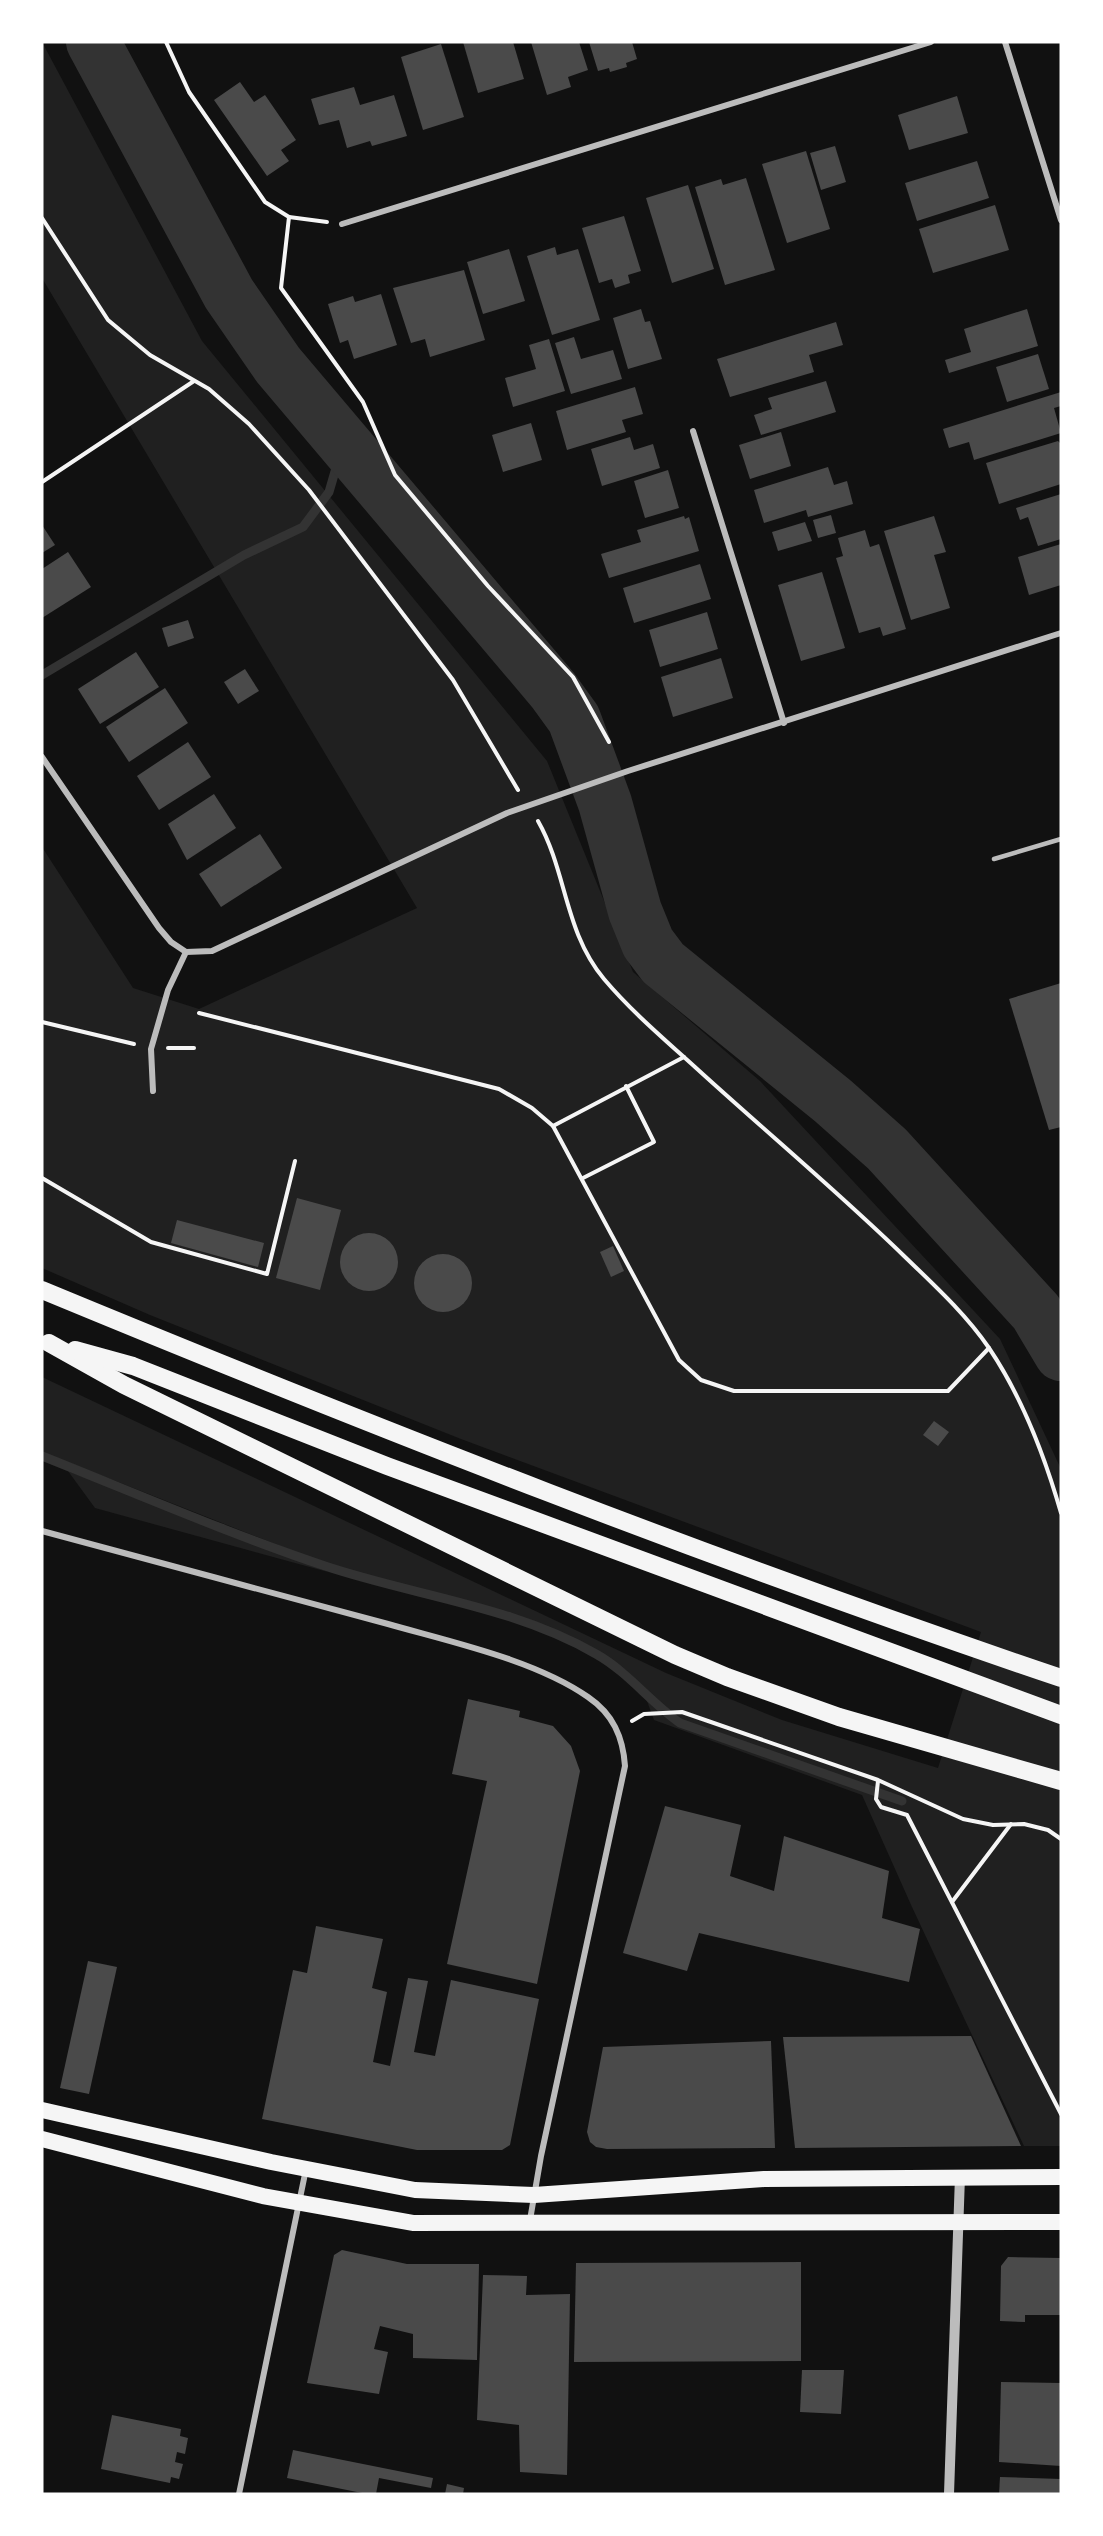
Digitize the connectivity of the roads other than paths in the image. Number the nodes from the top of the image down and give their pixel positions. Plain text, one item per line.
1 (931, 42) edge
2 (1005, 42) edge
3 (1061, 220) edge
4 (342, 224) road end
5 (693, 431) dead end
6 (1061, 633) edge
7 (784, 723) junction
8 (42, 757) edge
9 (1061, 839) edge
10 (994, 859) dead end
11 (186, 952) junction
12 (153, 1091) dead end
13 (42, 1290) edge
14 (45, 1341) edge
15 (42, 1531) edge
16 (1061, 1678) edge
17 (1061, 1715) edge
18 (1061, 1781) edge
19 (42, 2110) edge
20 (42, 2139) edge
21 (306, 2169) junction
22 (960, 2176) junction
23 (1061, 2177) edge
24 (534, 2195) junction
25 (299, 2203) junction
26 (961, 2221) junction
27 (1061, 2222) edge
28 (529, 2224) junction
29 (239, 2494) edge
30 (950, 2494) edge

1 - 4 street
2 - 3 street
5 - 7 street
6 - 7 street
7 - 11 street
8 - 11 street
9 - 10 lane
11 - 12 street
13 - 16 highway
14 - 17 highway
14 - 18 highway
15 - 24 street
19 - 21 highway
20 - 25 highway
21 - 24 highway
21 - 25 street
22 - 23 highway
22 - 24 highway
22 - 26 street
24 - 28 street
25 - 28 highway
25 - 29 street
26 - 27 highway
26 - 28 highway
26 - 30 street

